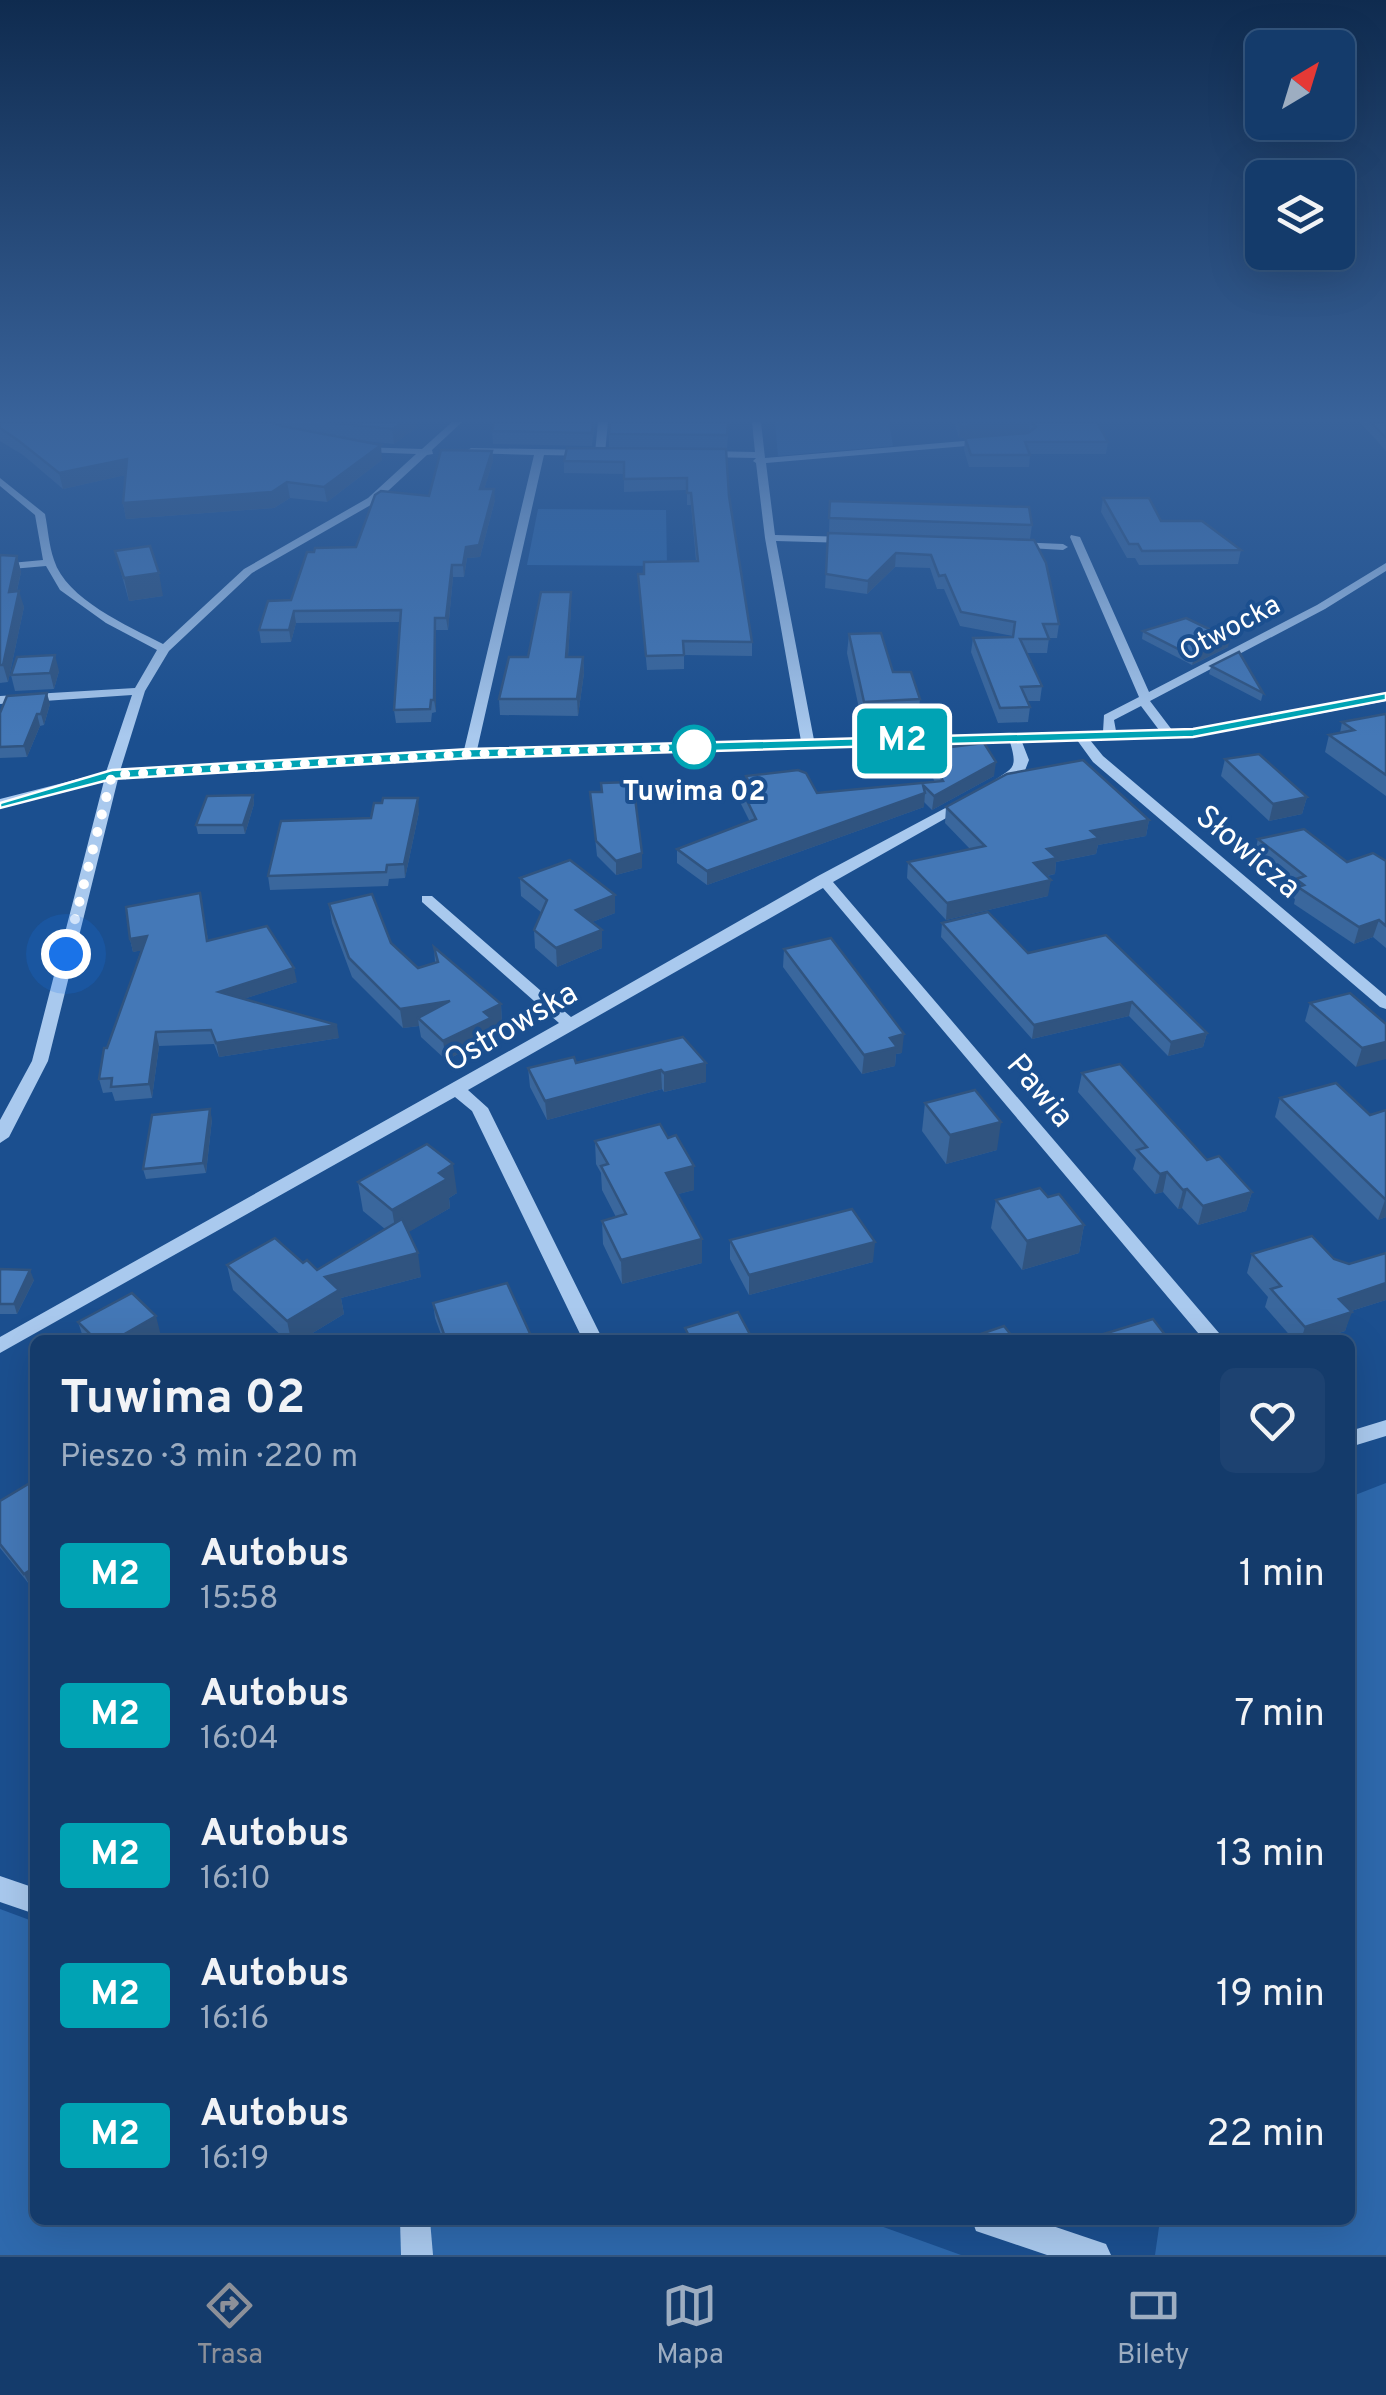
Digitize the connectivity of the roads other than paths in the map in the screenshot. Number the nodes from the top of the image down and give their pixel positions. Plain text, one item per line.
1 (42, 527) edge
2 (325, 527) edge
3 (522, 527) edge
4 (768, 527) edge
5 (1075, 536) dead end
6 (770, 538) junction
7 (867, 541) edge
8 (1004, 545) edge
9 (1063, 547) dead end
10 (49, 563) junction
11 (1386, 566) edge
12 (0, 567) edge
13 (164, 649) junction
14 (139, 691) junction
15 (1386, 697) edge
16 (1144, 699) junction
17 (0, 700) edge
18 (1169, 734) junction
19 (1080, 736) junction
20 (1110, 736) junction
21 (1015, 739) junction
22 (808, 744) junction
23 (470, 754) junction
24 (112, 775) junction
25 (0, 804) edge
26 (822, 879) junction
27 (427, 899) dead end
28 (1386, 1004) edge
29 (571, 1025) junction
30 (458, 1090) junction
31 (0, 1136) edge
32 (591, 1335) edge
33 (1210, 1335) edge
34 (0, 1346) edge
35 (1386, 1428) edge
36 (1355, 1437) edge
37 (0, 1889) edge
38 (30, 1899) edge
39 (415, 2225) edge
40 (1002, 2225) edge
41 (417, 2255) edge
42 (1094, 2255) edge

1 - 10 street
2 - 13 street
3 - 23 street
4 - 6 street
5 - 16 street
6 - 7 street
6 - 22 street
8 - 9 street
10 - 12 street
10 - 13 street
11 - 16 street, Otwocka
13 - 14 street
14 - 17 street
14 - 24 street
15 - 18 street
16 - 18 street
16 - 20 street, Otwocka
18 - 20 street
19 - 20 street
19 - 21 street
19 - 28 street, Słowicza
21 - 22 street
21 - 26 street, Ostrowska
22 - 23 street
23 - 24 street
24 - 25 street
24 - 31 street
26 - 29 street, Ostrowska
26 - 33 street, Pawia
27 - 29 street
29 - 30 street, Ostrowska
30 - 32 street
30 - 34 street, Ostrowska
35 - 36 street
37 - 38 street
39 - 41 street
40 - 42 street

